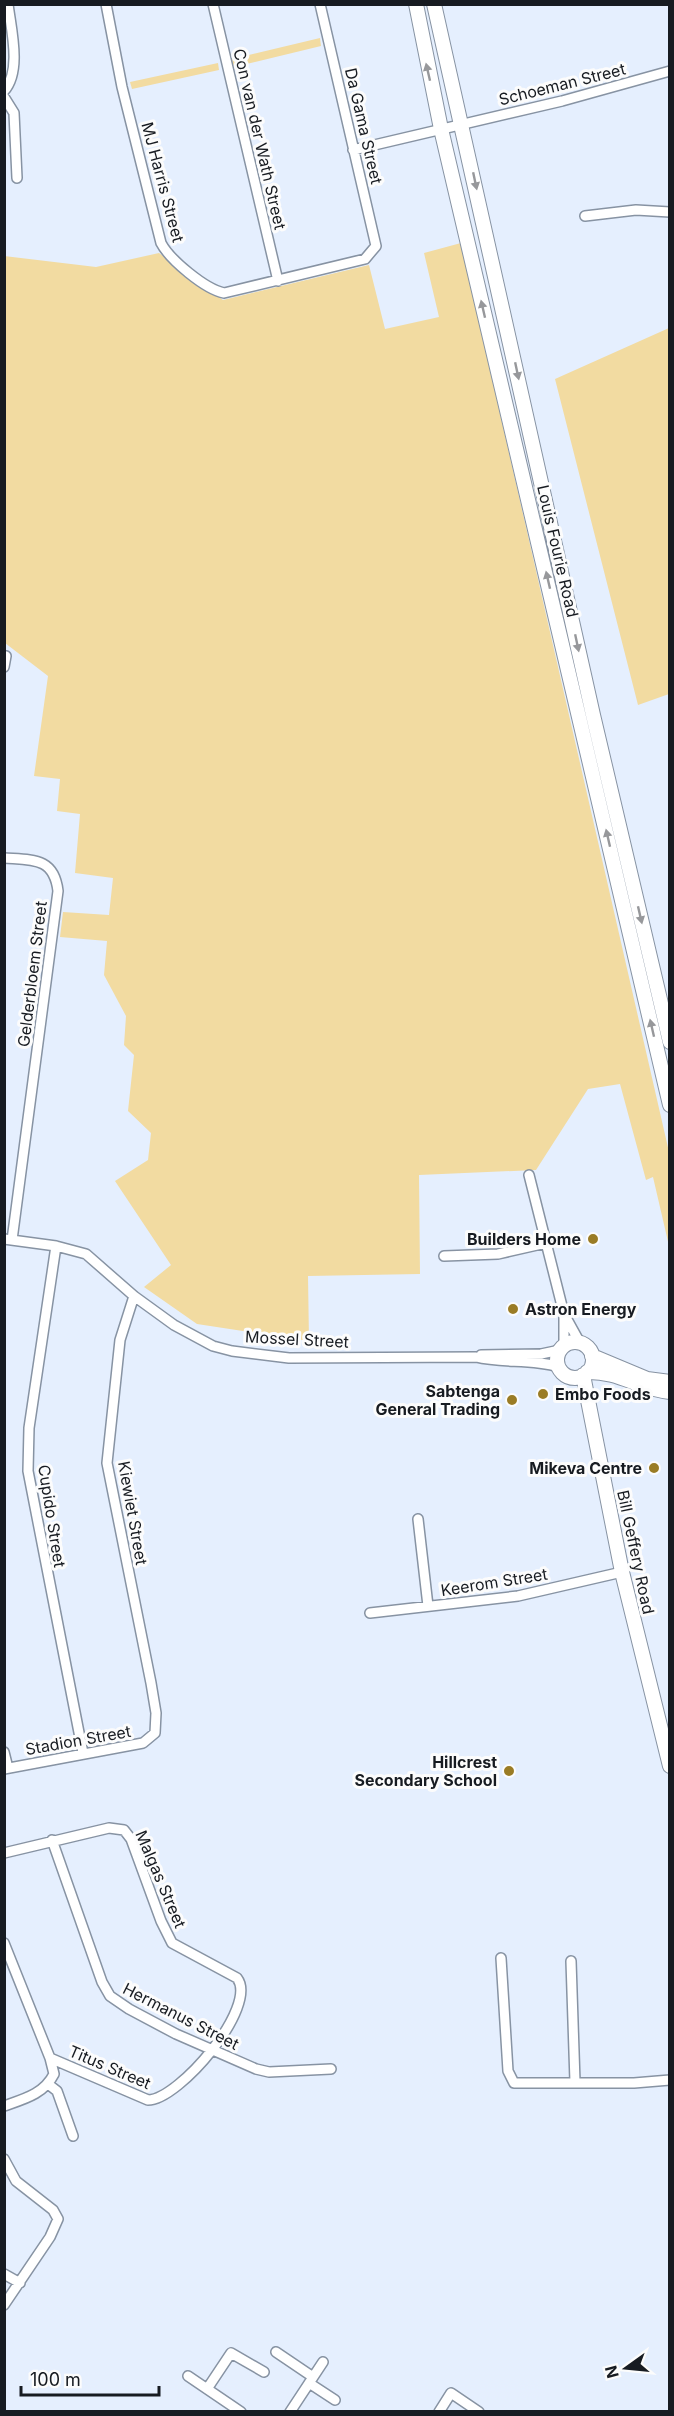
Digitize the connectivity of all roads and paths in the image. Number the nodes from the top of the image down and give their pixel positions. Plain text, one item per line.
1 (8, 4) edge
2 (106, 4) edge
3 (213, 4) edge
4 (320, 4) edge
5 (416, 4) edge
6 (434, 4) edge
7 (669, 71) edge
8 (4, 91) edge
9 (4, 97) edge
10 (462, 123) junction
11 (441, 129) junction
12 (353, 150) junction
13 (17, 178) dead end
14 (669, 212) edge
15 (585, 216) dead end
16 (371, 254) joint
17 (278, 281) junction
18 (6, 656) edge
19 (4, 667) edge
20 (4, 858) edge
21 (669, 1042) edge
22 (669, 1105) edge
23 (529, 1175) dead end
24 (8, 1239) edge
25 (546, 1243) junction
26 (56, 1246) junction
27 (444, 1256) dead end
28 (134, 1296) junction
29 (564, 1314) junction
30 (580, 1343) junction
31 (562, 1348) junction
32 (592, 1356) junction
33 (476, 1357) junction
34 (559, 1366) junction
35 (581, 1375) junction
36 (669, 1382) edge
37 (669, 1392) edge
38 (418, 1519) dead end
39 (622, 1572) junction
40 (428, 1606) junction
41 (370, 1613) dead end
42 (154, 1735) joint
43 (4, 1752) edge
44 (83, 1753) junction
45 (669, 1766) edge
46 (6, 1769) edge
47 (52, 1840) junction
48 (4, 1853) edge
49 (4, 1943) edge
50 (501, 1958) dead end
51 (571, 1961) dead end
52 (212, 2051) junction
53 (50, 2058) junction
54 (331, 2069) dead end
55 (669, 2080) edge
56 (575, 2082) junction
57 (48, 2084) junction
58 (4, 2106) edge
59 (73, 2136) dead end
60 (4, 2159) edge
61 (4, 2274) edge
62 (20, 2283) junction
63 (4, 2305) edge
64 (276, 2352) dead end
65 (323, 2362) dead end
66 (264, 2372) dead end
67 (188, 2376) dead end
68 (311, 2380) junction
69 (207, 2389) junction
70 (336, 2400) dead end
71 (241, 2412) edge
72 (290, 2412) edge
73 (439, 2412) edge
74 (479, 2412) edge

1 - 8 street
2 - 17 street, MJ Harris Street
3 - 17 street, Con van der Wath Street
4 - 12 street, Da Gama Street
11 -> 5 main road, Louis Fourie Road
6 - 10 main road, Louis Fourie Road
7 - 10 street, Schoeman Street
9 - 13 street
10 - 11 street, Schoeman Street
10 -> 21 main road, Louis Fourie Road
11 - 12 street, Schoeman Street
22 -> 11 main road, Louis Fourie Road
12 - 16 street, Da Gama Street
14 - 15 street
16 - 17 street, MJ Harris Street
18 - 19 street
20 - 24 street, Gelderbloem Street
23 - 25 street
24 - 26 street, Mossel Street
25 - 27 street
25 - 29 street
26 - 28 street, Mossel Street
26 - 44 street, Cupido Street
28 - 33 street, Mossel Street
28 - 42 street, Kiewiet Street
29 - 30 street
29 - 31 street
30 - 31 main road
30 - 32 main road
31 - 33 street
31 - 34 main road
32 - 35 main road
32 - 36 main road
33 - 34 street
34 - 35 main road
35 - 37 main road
35 - 39 main road, Bill Geffery Road
38 - 40 street
39 - 40 street, Keerom Street
39 - 45 main road, Bill Geffery Road
40 - 41 street, Keerom Street
42 - 44 street, Stadion Street
43 - 46 street
44 - 46 street, Stadion Street
47 - 48 street
47 - 52 street, Hermanus Street
47 - 52 street, Malgas Street
49 - 53 street, Titus Street
50 - 56 street
51 - 56 street
52 - 53 street, Titus Street
52 - 54 street, Hermanus Street
53 - 57 street, Titus Street
55 - 56 street
57 - 58 street
57 - 59 street
60 - 62 street
61 - 62 street
62 - 63 street
64 - 68 street
65 - 68 street
66 - 69 street
67 - 69 street
68 - 70 street
68 - 72 street
69 - 71 street
73 - 74 street

